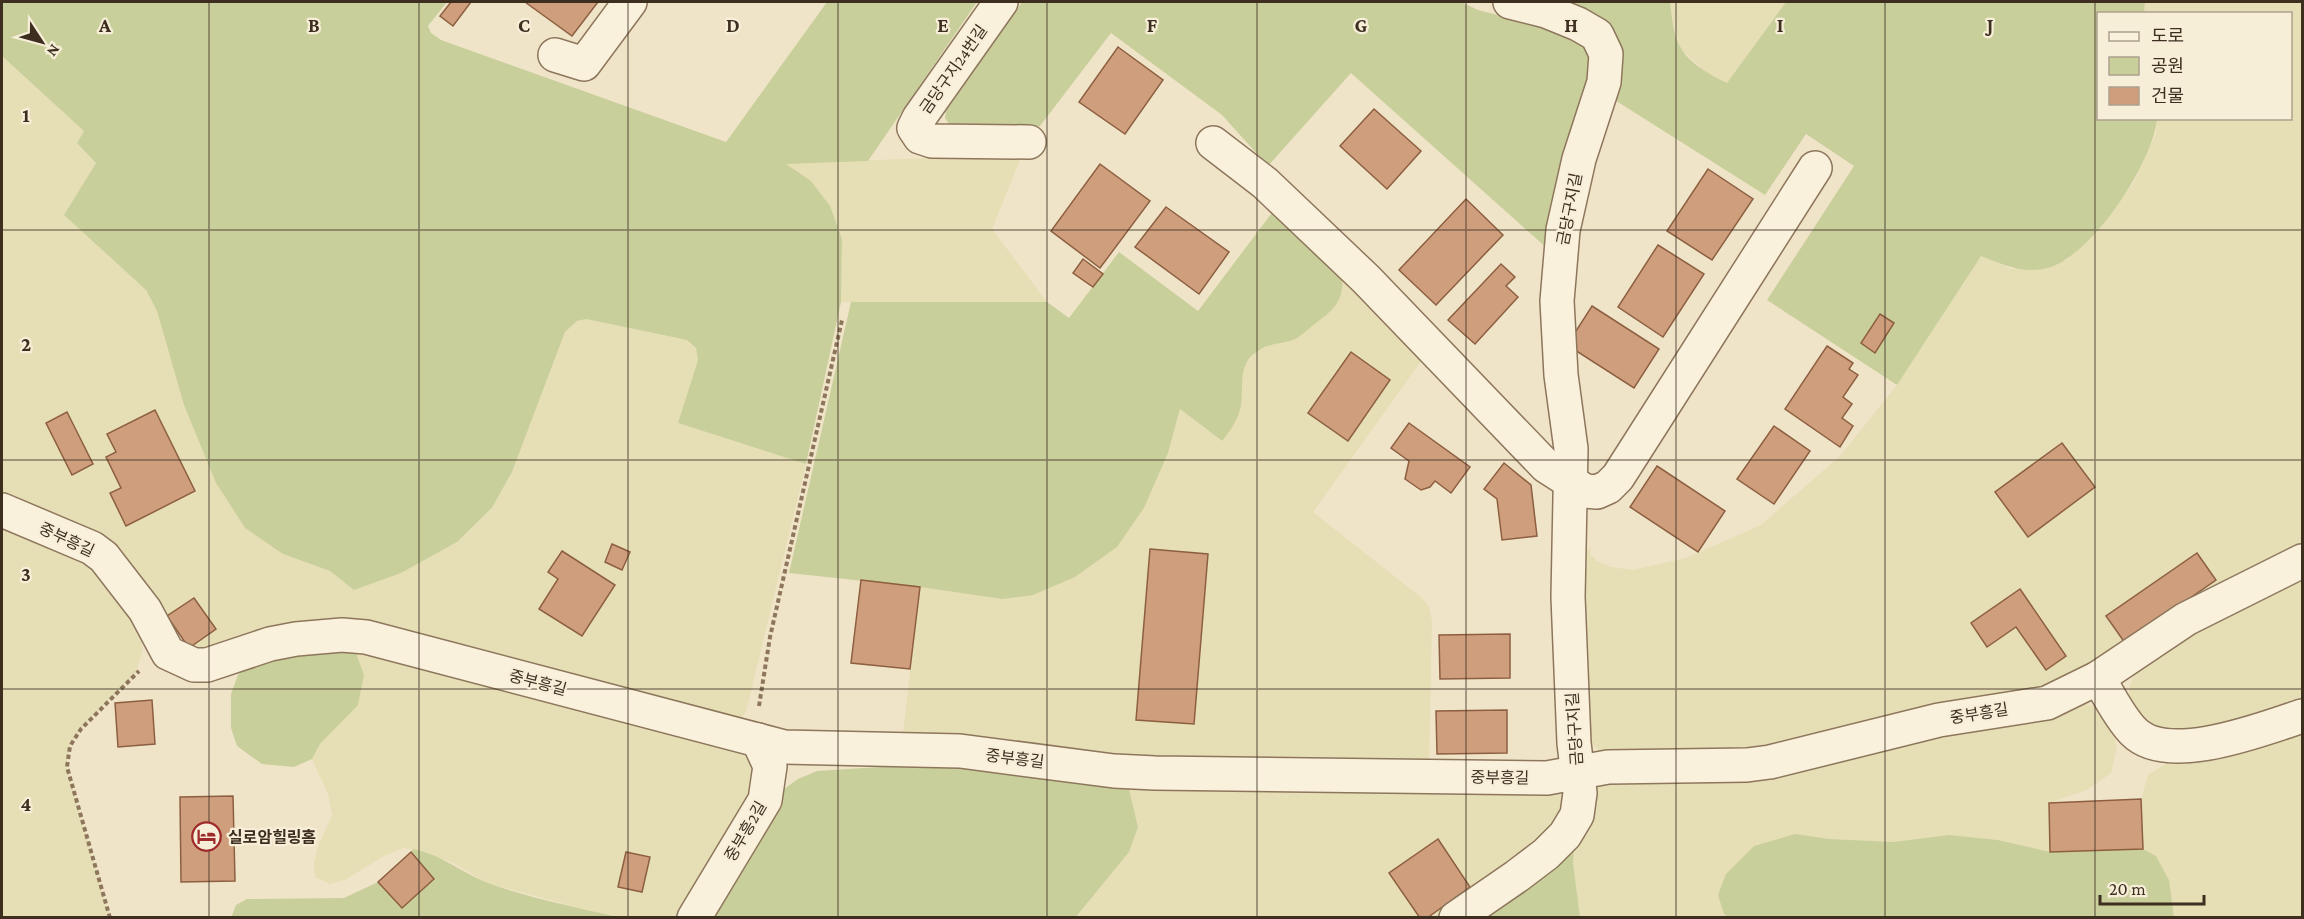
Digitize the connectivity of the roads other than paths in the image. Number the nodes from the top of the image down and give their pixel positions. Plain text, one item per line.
1 (630, 2) edge
2 (1001, 2) edge
3 (1510, 2) edge
4 (555, 55) dead end
5 (1029, 142) dead end
6 (1213, 143) dead end
7 (1815, 168) dead end
8 (1570, 482) junction
9 (2, 510) edge
10 (2302, 561) edge
11 (2098, 678) junction
12 (2302, 716) edge
13 (758, 740) junction
14 (1577, 773) junction
15 (694, 918) edge
16 (1456, 918) edge

1 - 4 street
2 - 5 street, 금당구지24번길
3 - 8 street, 금당구지길
6 - 8 street
7 - 8 street
8 - 14 street, 금당구지길
9 - 13 street, 중부흥길
10 - 11 street, 중부흥길
11 - 12 street
11 - 14 street, 중부흥길
13 - 14 street, 중부흥길
13 - 15 street, 중부흥2길
14 - 16 street, 금당구지길

